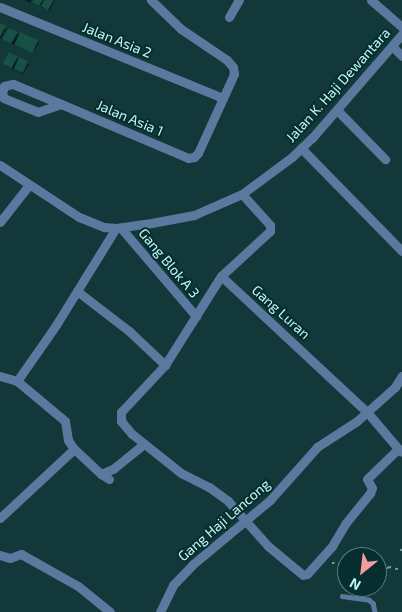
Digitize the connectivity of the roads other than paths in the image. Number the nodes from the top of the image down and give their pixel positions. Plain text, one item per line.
1 (152, 0) edge
2 (239, 0) edge
3 (372, 0) edge
4 (0, 7) edge
5 (228, 17) dead end
6 (402, 27) edge
7 (402, 34) edge
8 (392, 46) junction
9 (402, 56) edge
10 (223, 98) junction
11 (61, 104) junction
12 (337, 110) junction
13 (301, 148) junction
14 (385, 159) dead end
15 (0, 165) edge
16 (29, 185) junction
17 (242, 194) junction
18 (0, 222) edge
19 (118, 228) junction
20 (402, 252) edge
21 (221, 276) junction
22 (77, 291) junction
23 (196, 316) junction
24 (165, 365) junction
25 (0, 376) edge
26 (402, 376) edge
27 (16, 381) junction
28 (367, 412) junction
29 (144, 444) junction
30 (74, 449) junction
31 (400, 451) edge
32 (0, 518) edge
33 (246, 520) junction
34 (0, 555) edge
35 (349, 597) edge
36 (162, 611) edge
37 (110, 612) edge
38 (375, 612) edge

1 - 10 street
2 - 5 street
3 - 6 street
4 - 10 street, Jalan Asia 2
7 - 8 street, Jalan K. Haji Dewantara
8 - 9 street
8 - 12 street, Jalan K. Haji Dewantara
10 - 11 street, Jalan Asia 1
11 - 11 street, Jalan Asia 1
12 - 13 street, Jalan K. Haji Dewantara
12 - 14 street
13 - 17 street, Jalan K. Haji Dewantara
13 - 20 street
15 - 16 street, Jalan K. Haji Dewantara
16 - 18 street
16 - 19 street, Jalan K. Haji Dewantara
17 - 19 street, Jalan K. Haji Dewantara
17 - 21 street
19 - 22 street
19 - 23 street, Gang Blok A 3
21 - 23 street
21 - 28 street, Gang Luran
22 - 24 street
22 - 27 street
23 - 24 street
24 - 29 street
25 - 27 street
26 - 28 street, Gang Haji Lancong
27 - 30 street
28 - 31 street, Gang Luran
28 - 33 street, Gang Haji Lancong
29 - 30 street
29 - 33 street
30 - 32 street
31 - 33 street
33 - 36 street, Gang Haji Lancong
34 - 37 street
35 - 38 lane

